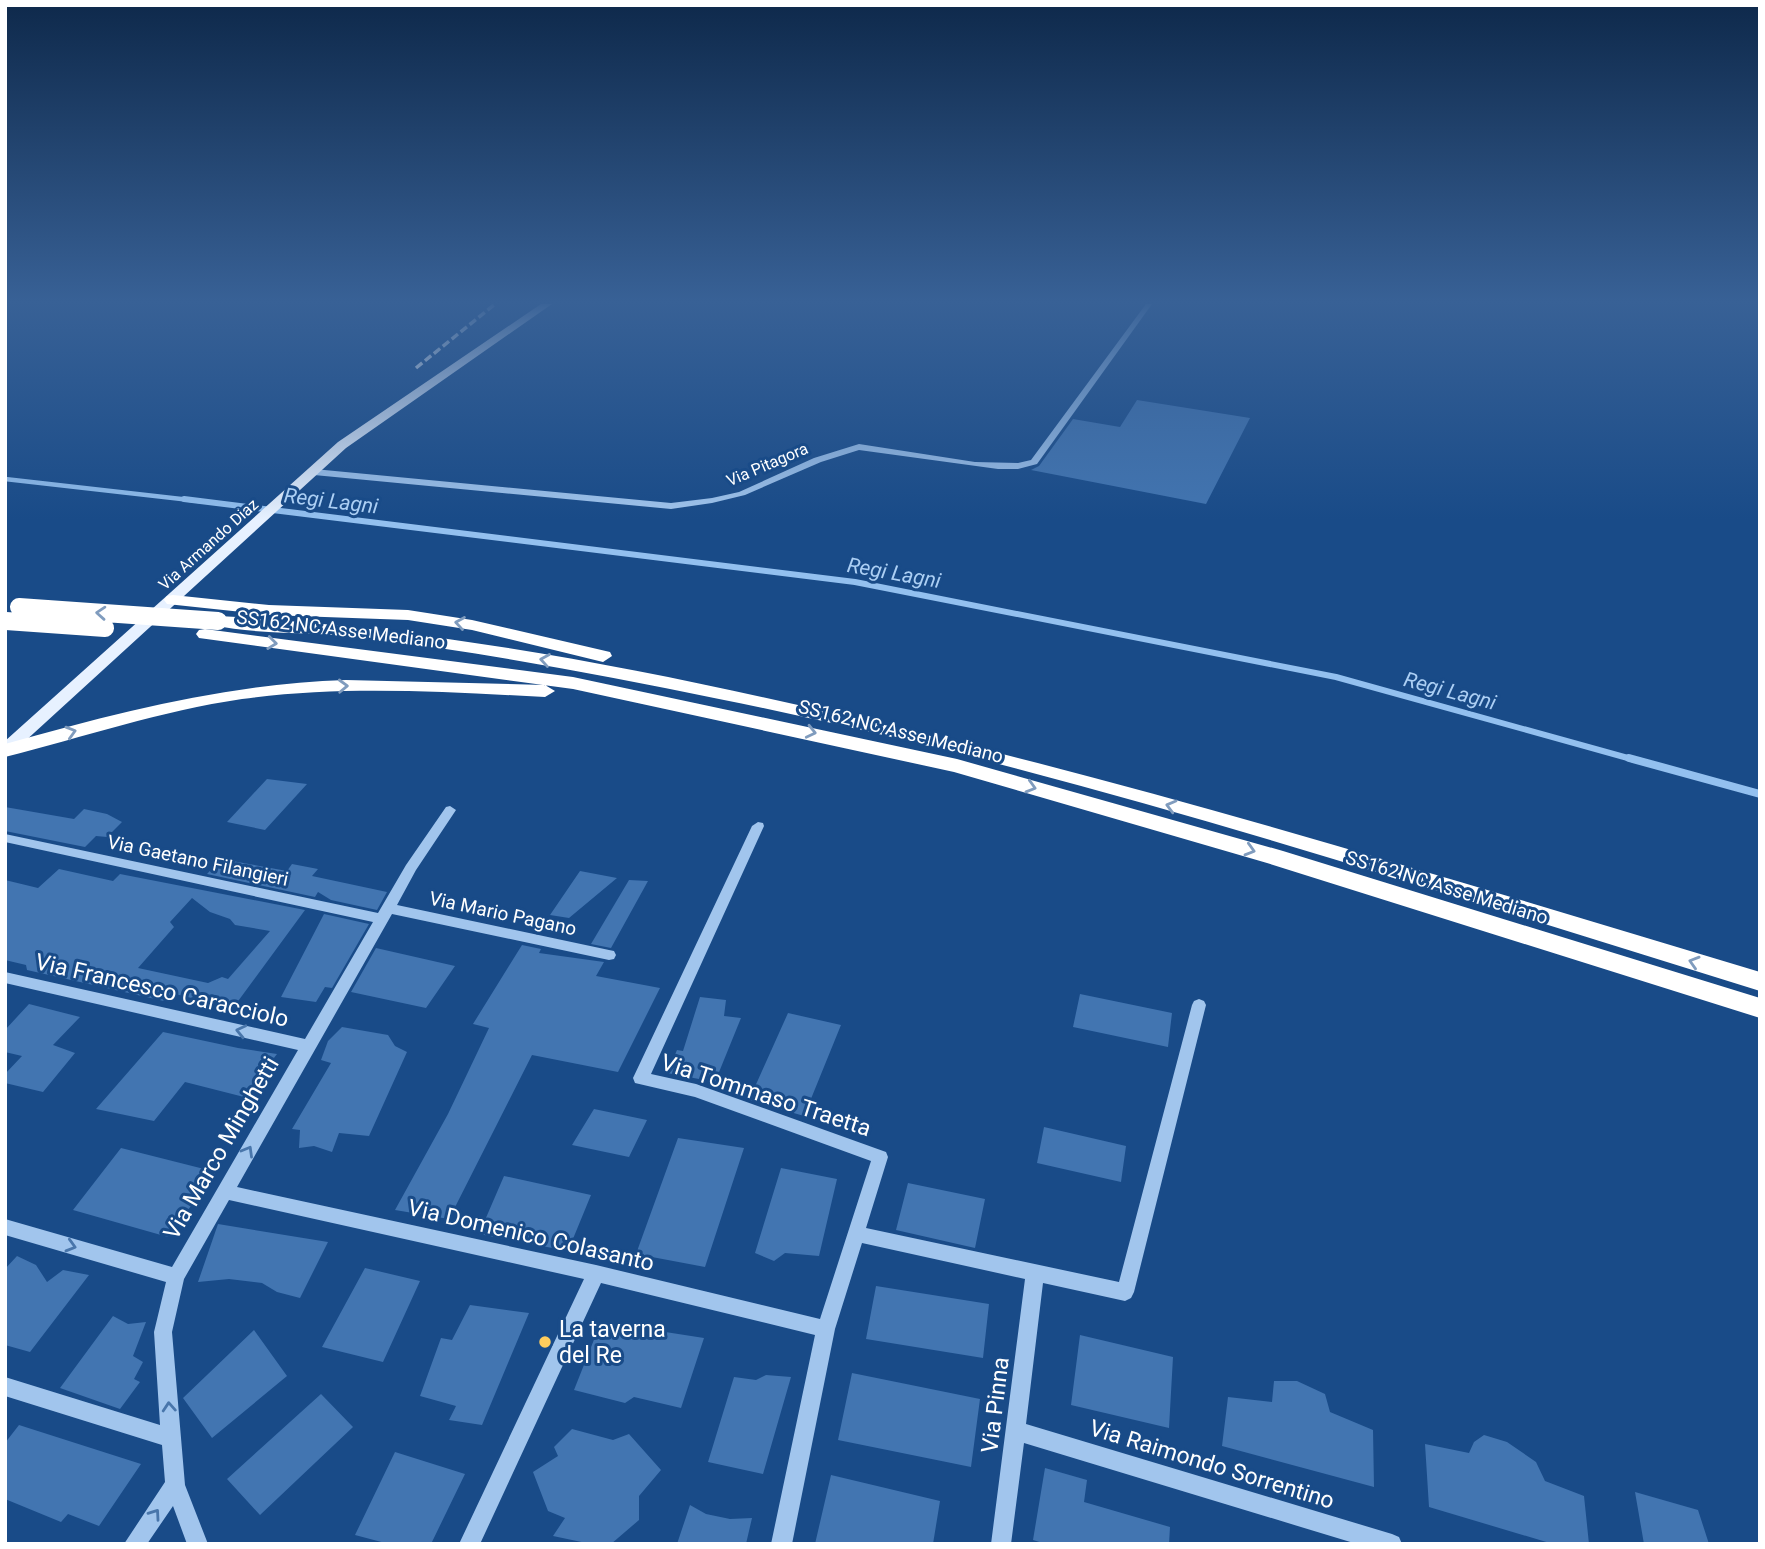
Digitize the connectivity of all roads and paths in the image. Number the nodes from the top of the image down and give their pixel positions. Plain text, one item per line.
1 (440, 376) edge
2 (1096, 376) edge
3 (314, 472) junction
4 (173, 600) junction
5 (9, 614) edge
6 (211, 628) junction
7 (764, 700) junction
8 (761, 722) junction
9 (5, 750) edge
10 (450, 810) dead end
11 (758, 826) dead end
12 (5, 838) edge
13 (385, 914) junction
14 (608, 955) dead end
15 (5, 977) edge
16 (1760, 982) edge
17 (1199, 1006) dead end
18 (1760, 1008) edge
19 (308, 1046) junction
20 (225, 1192) junction
21 (5, 1227) edge
22 (856, 1234) junction
23 (1035, 1272) junction
24 (596, 1273) junction
25 (176, 1277) junction
26 (826, 1329) junction
27 (5, 1386) edge
28 (1017, 1430) junction
29 (171, 1438) junction
30 (175, 1485) junction
31 (134, 1544) edge
32 (198, 1544) edge
33 (469, 1544) edge
34 (781, 1544) edge
35 (1001, 1544) edge
36 (1392, 1544) edge

1 - 3 main road, Via Armando Diaz
2 - 3 street, Via Pitagora
3 - 4 main road, Via Armando Diaz
7 -> 4 highway
4 - 9 main road, Via Armando Diaz
5 - 6 highway, SS162 NC Asse Mediano, bridge
7 -> 6 highway, SS162 NC Asse Mediano
6 -> 8 highway, SS162 NC Asse Mediano
16 -> 7 highway, SS162 NC Asse Mediano
9 -> 8 highway
8 -> 18 highway, SS162 NC Asse Mediano
10 - 13 street, Via Marco Minghetti
11 - 22 street, Via Tommaso Traetta
12 - 13 street, Via Gaetano Filangieri
13 - 14 street, Via Mario Pagano
13 - 19 street, Via Marco Minghetti
19 -> 15 street, Via Francesco Caracciolo
17 - 23 street
20 -> 19 street, Via Marco Minghetti
20 - 24 street, Via Domenico Colasanto
20 - 25 street, Via Marco Minghetti
21 -> 25 street
22 - 23 street
22 - 26 street, Via Tommaso Traetta
23 - 28 street, Via Pinna
24 - 26 street, Via Domenico Colasanto
24 - 33 street
29 -> 25 street, Via Marco Minghetti
26 - 34 street, Via Tommaso Traetta
27 - 29 street
28 - 35 street, Via Pinna
28 - 36 street, Via Raimondo Sorrentino
29 - 30 street, Via Marco Minghetti
31 -> 30 street
30 - 32 street, Via Marco Minghetti

